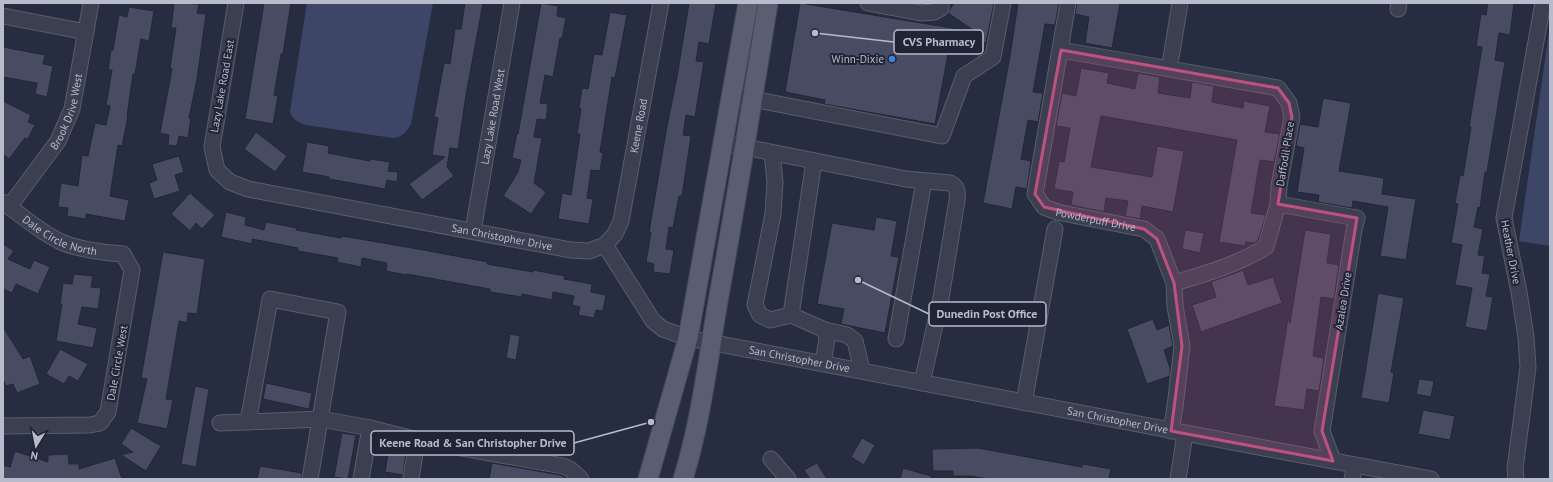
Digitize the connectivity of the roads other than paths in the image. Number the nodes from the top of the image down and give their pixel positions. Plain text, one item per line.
1 (92, 3) edge
2 (236, 3) edge
3 (512, 3) edge
4 (661, 3) edge
5 (748, 3) edge
6 (768, 3) edge
7 (868, 3) edge
8 (942, 3) edge
9 (1003, 3) edge
10 (1068, 3) edge
11 (1180, 3) edge
12 (1543, 3) edge
13 (3, 16) edge
14 (86, 32) junction
15 (1061, 50) junction
16 (1171, 58) dead end
17 (732, 95) junction
18 (753, 99) junction
19 (724, 143) junction
20 (745, 148) junction
21 (772, 153) junction
22 (814, 161) junction
23 (217, 170) joint
24 (924, 180) junction
25 (1278, 204) junction
26 (6, 205) edge
27 (1055, 229) dead end
28 (473, 231) junction
29 (605, 245) junction
30 (123, 254) joint
31 (1174, 283) junction
32 (791, 315) junction
33 (825, 330) junction
34 (688, 338) junction
35 (896, 339) dead end
36 (711, 342) junction
37 (823, 363) junction
38 (862, 370) junction
39 (922, 383) junction
40 (1024, 403) junction
41 (321, 419) junction
42 (248, 422) junction
43 (220, 423) dead end
44 (3, 426) edge
45 (370, 428) junction
46 (1178, 432) junction
47 (418, 440) junction
48 (771, 458) dead end
49 (1333, 461) junction
50 (1353, 472) edge
51 (310, 479) edge
52 (361, 479) edge
53 (411, 479) edge
54 (581, 479) edge
55 (648, 479) edge
56 (684, 479) edge
57 (788, 479) edge
58 (1178, 479) edge
59 (1431, 479) edge
60 (1516, 479) edge

1 - 14 street, Brook Drive West
2 - 23 street, Lazy Lake Road East
3 - 28 street, Lazy Lake Road West
4 - 29 street, Keene Road
5 - 17 main road
6 - 18 main road
7 - 8 street
9 - 18 street
10 - 15 street, Powderpuff Drive
11 - 16 street
12 - 60 street, Heather Drive
13 - 14 street
14 - 26 street, Brook Drive West
15 - 25 street, Daffodil Place
15 - 31 street, Powderpuff Drive
17 - 18 street
17 - 19 main road
18 - 20 main road
19 - 20 street
19 - 34 main road
20 - 21 street
20 - 36 main road
21 - 22 street
21 - 32 street
22 - 24 street
22 - 32 street
23 - 28 street, San Christopher Drive
24 - 35 street
24 - 39 street
25 - 31 street, Daffodil Place
25 - 49 street, Azalea Drive
26 - 30 street, Dale Circle North
27 - 40 street
28 - 29 street, San Christopher Drive
29 - 34 street, San Christopher Drive
30 - 44 street, Dale Circle West
31 - 46 street, Powderpuff Drive
32 - 33 street
33 - 37 street
33 - 38 street
34 - 36 street, San Christopher Drive
34 - 55 main road
36 - 37 street, San Christopher Drive
36 - 56 main road
37 - 38 street, San Christopher Drive
38 - 39 street, San Christopher Drive
39 - 40 street, San Christopher Drive
40 - 46 street, San Christopher Drive
41 - 42 street
41 - 42 street
41 - 45 street
41 - 51 street
42 - 43 street
45 - 47 street
45 - 52 street
46 - 49 street, San Christopher Drive
46 - 58 street, Powderpuff Drive
47 - 53 street
47 - 54 street
48 - 57 street
49 - 50 street, San Christopher Drive
50 - 59 street, San Christopher Drive

